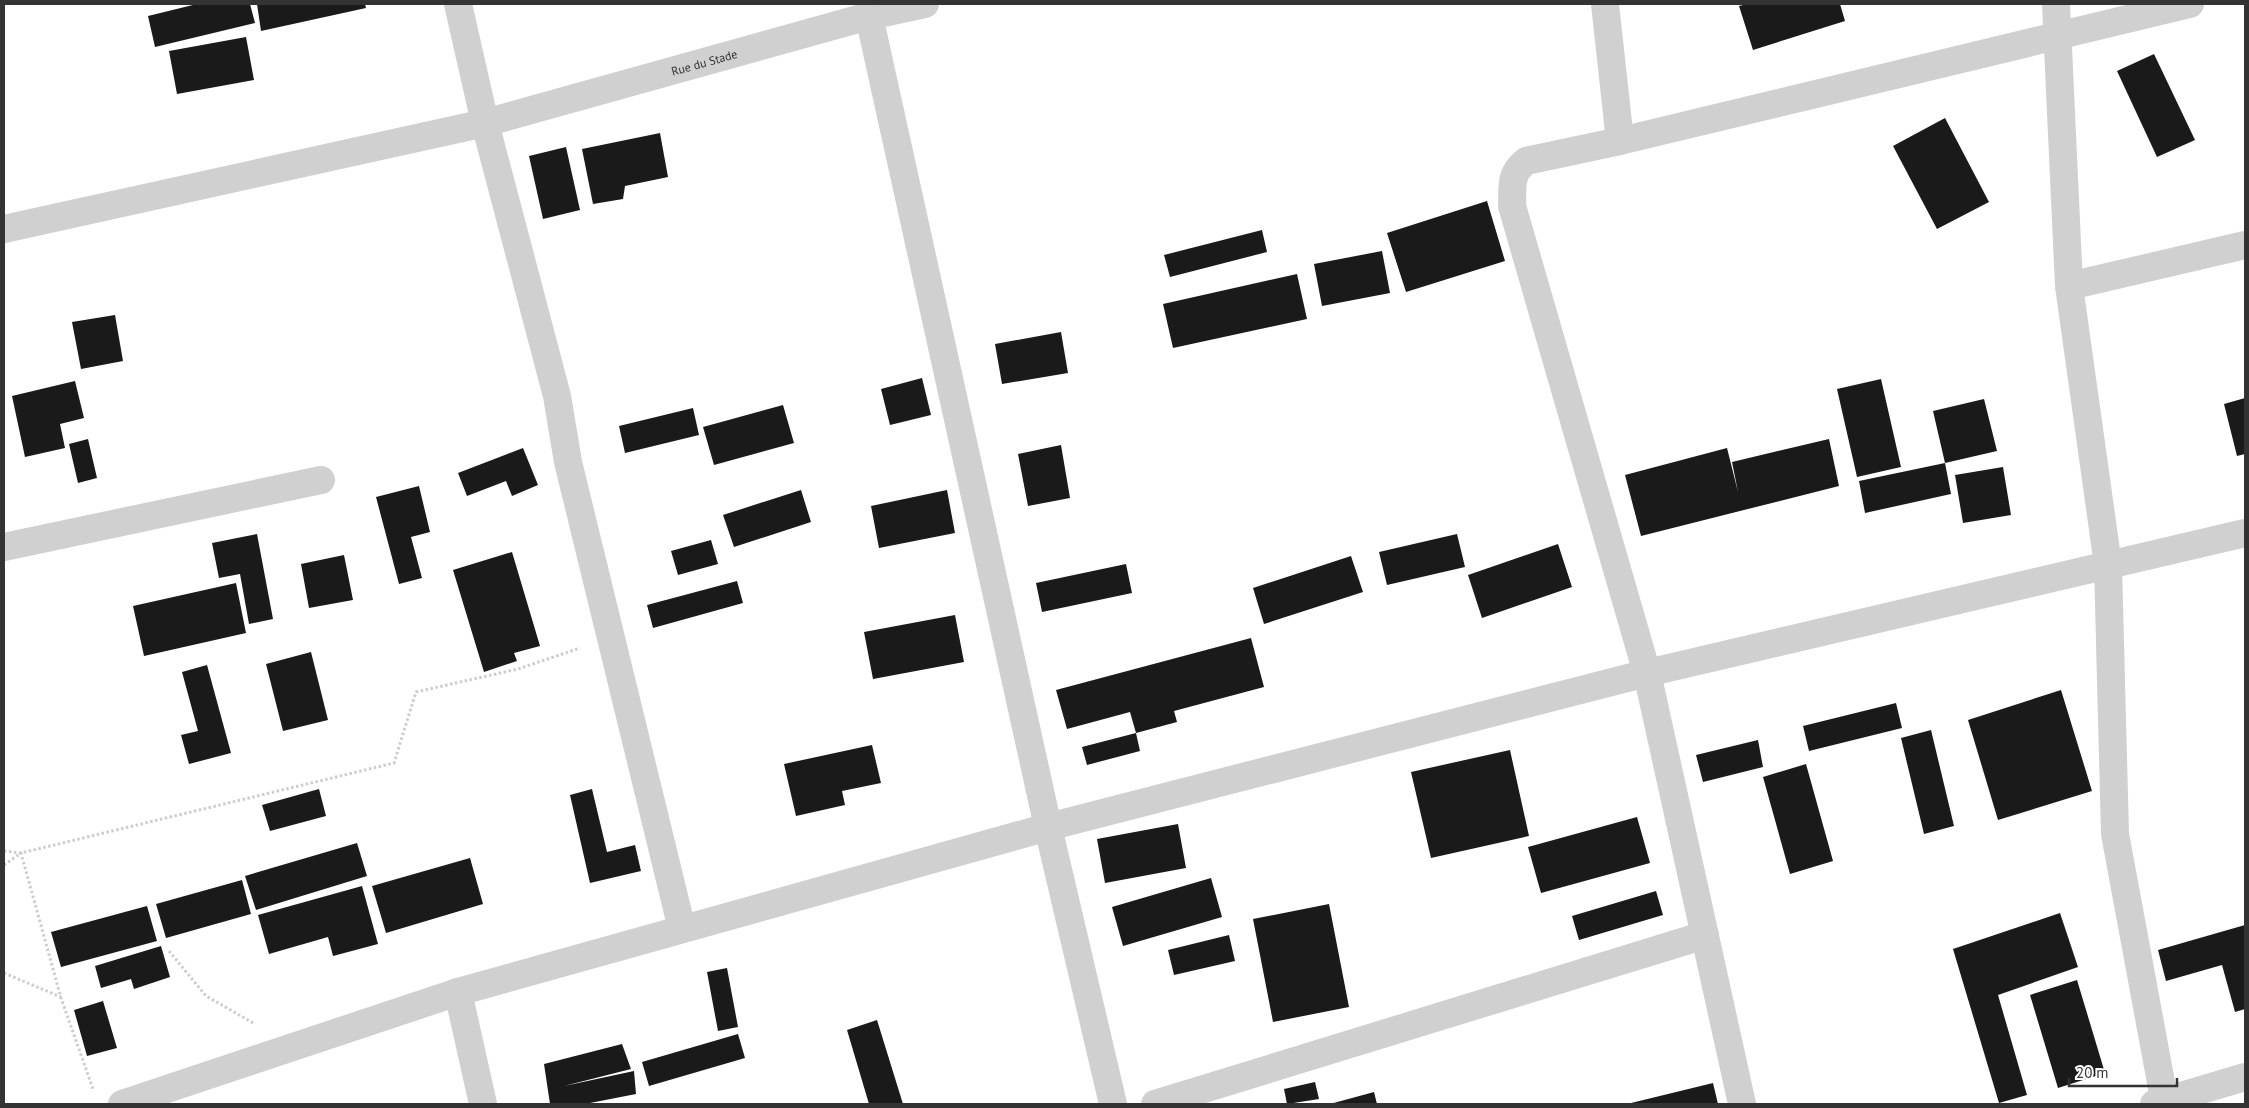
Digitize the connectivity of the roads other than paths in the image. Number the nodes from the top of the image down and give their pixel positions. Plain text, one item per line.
1 (458, 4) edge
2 (925, 4) edge
3 (1605, 4) edge
4 (2056, 4) edge
5 (2190, 4) edge
6 (869, 16) junction
7 (2058, 36) junction
8 (485, 123) junction
9 (1620, 141) junction
10 (4, 229) edge
11 (2245, 245) edge
12 (2069, 286) junction
13 (322, 480) dead end
14 (2245, 533) edge
15 (4, 547) edge
16 (2108, 565) junction
17 (1647, 673) junction
18 (1048, 827) junction
19 (682, 929) junction
20 (1705, 935) junction
21 (458, 992) junction
22 (2245, 1077) edge
23 (2161, 1103) edge
24 (122, 1104) edge
25 (483, 1104) edge
26 (1113, 1104) edge
27 (1155, 1104) edge
28 (1742, 1104) edge

1 - 8 street
2 - 6 street, Rue du Stade
3 - 9 street
4 - 7 street
5 - 7 street
6 - 8 street, Rue du Stade
6 - 18 street
7 - 9 street
7 - 12 street
8 - 10 street, Rue du Stade
8 - 19 street
9 - 17 street
11 - 12 street
12 - 16 street
13 - 15 street
14 - 16 street
16 - 17 street
16 - 23 street
17 - 18 street
17 - 20 street
18 - 19 street
18 - 26 street
19 - 21 street
20 - 27 street
20 - 28 street
21 - 24 street
21 - 25 street
22 - 23 street

